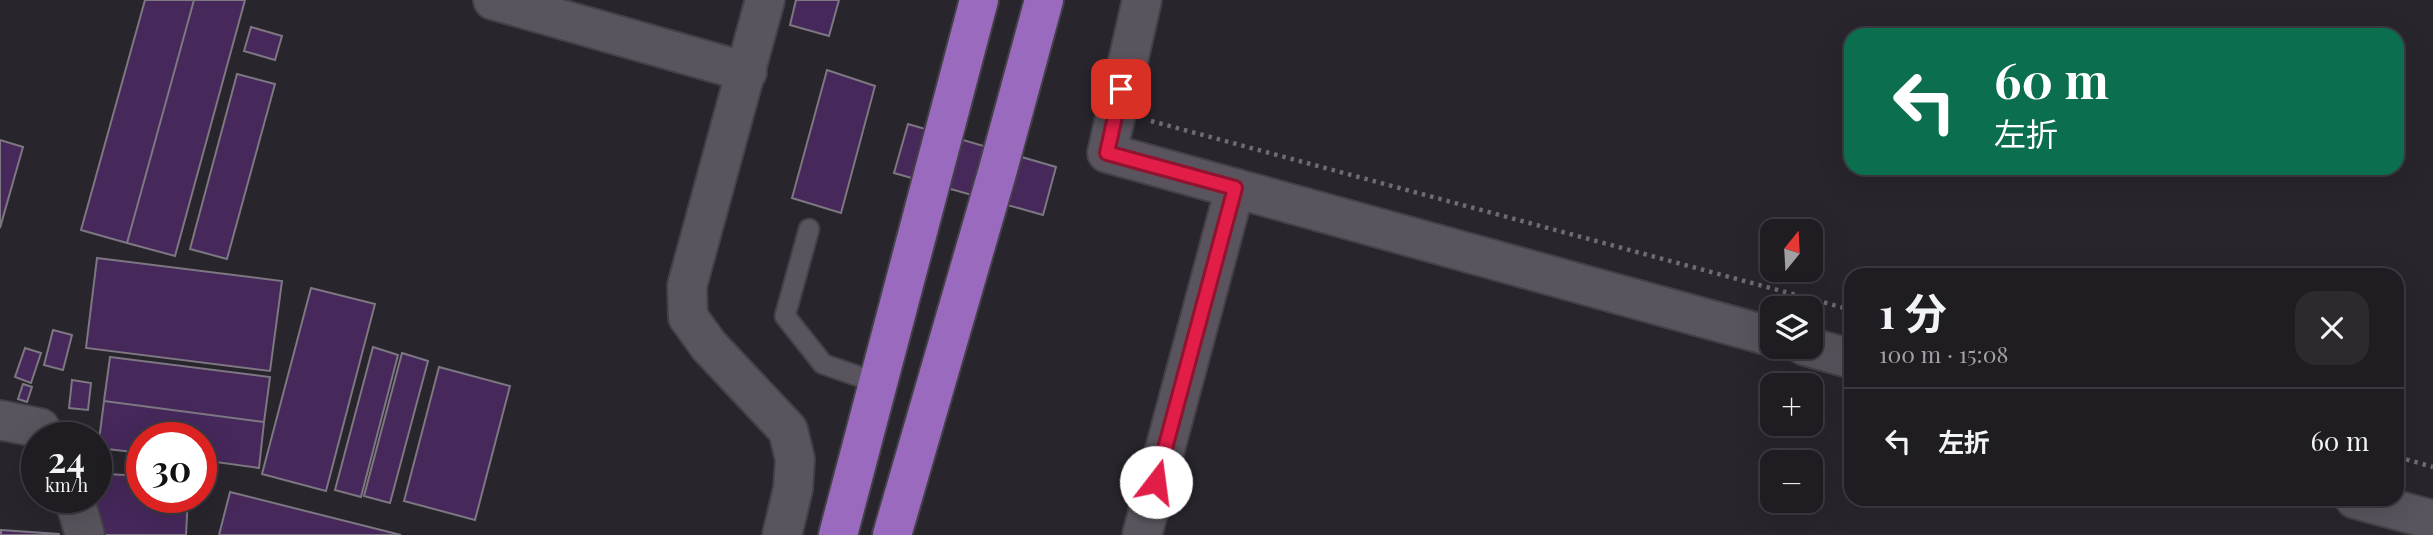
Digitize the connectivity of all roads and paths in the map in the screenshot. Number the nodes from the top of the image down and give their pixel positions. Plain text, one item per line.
1 (492, 0) edge
2 (765, 0) edge
3 (979, 0) edge
4 (1044, 0) edge
5 (1142, 0) edge
6 (747, 72) junction
7 (1116, 111) junction
8 (1235, 188) junction
9 (809, 229) dead end
10 (1844, 308) edge
11 (1760, 333) edge
12 (1823, 351) edge
13 (1844, 357) edge
14 (878, 383) junction
15 (0, 420) edge
16 (21, 424) edge
17 (2404, 459) edge
18 (2433, 467) edge
19 (2381, 506) edge
20 (79, 513) edge
21 (2433, 520) edge
22 (85, 535) edge
23 (782, 535) edge
24 (838, 535) edge
25 (892, 535) edge
26 (1142, 535) edge

1 - 6 street
2 - 6 street
3 - 14 highway
4 - 25 highway
5 - 7 street
6 - 23 street
7 - 8 street
7 - 10 path
8 - 11 street
8 - 26 street
9 - 14 lane
12 - 13 street
14 - 24 highway
15 - 16 street
17 - 18 path
19 - 21 street
20 - 22 street

